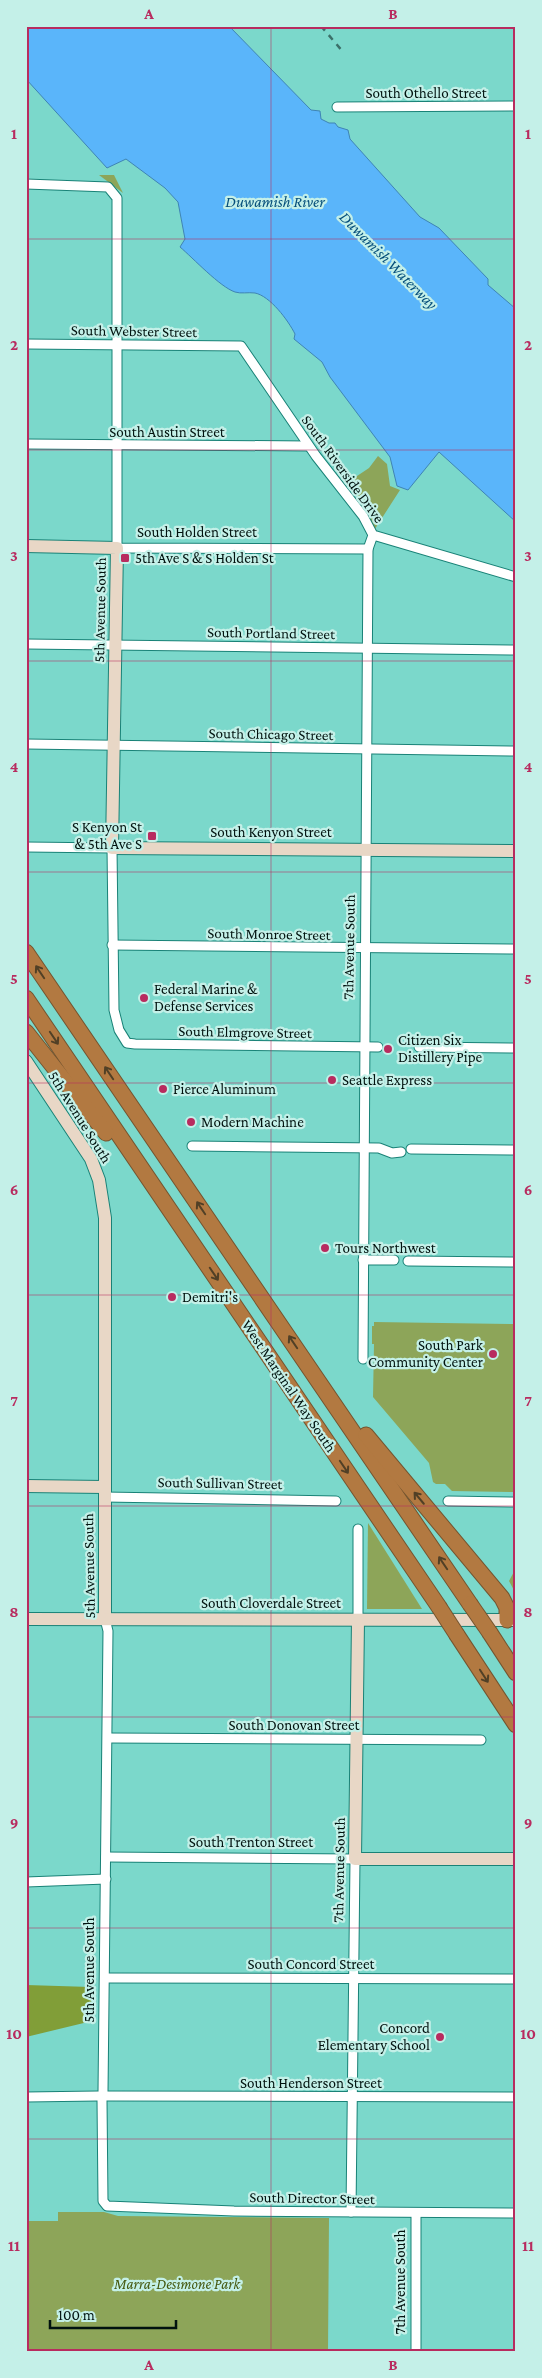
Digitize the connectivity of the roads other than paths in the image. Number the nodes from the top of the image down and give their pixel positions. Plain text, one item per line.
1 (516, 106) edge
2 (337, 107) dead end
3 (26, 184) edge
4 (26, 344) edge
5 (116, 345) junction
6 (241, 346) joint
7 (26, 444) edge
8 (116, 446) junction
9 (308, 446) junction
10 (373, 535) junction
11 (26, 546) edge
12 (117, 548) junction
13 (368, 549) junction
14 (516, 576) edge
15 (26, 644) edge
16 (116, 646) junction
17 (369, 648) junction
18 (516, 650) edge
19 (26, 744) edge
20 (114, 746) junction
21 (367, 749) junction
22 (516, 750) edge
23 (26, 847) edge
24 (112, 848) junction
25 (366, 848) junction
26 (516, 851) edge
27 (112, 945) junction
28 (365, 949) junction
29 (516, 950) edge
30 (26, 952) edge
31 (26, 998) edge
32 (119, 1030) joint
33 (26, 1032) edge
34 (364, 1047) junction
35 (378, 1047) dead end
36 (419, 1047) dead end
37 (516, 1048) edge
38 (26, 1061) edge
39 (192, 1146) dead end
40 (364, 1148) junction
41 (411, 1149) dead end
42 (516, 1150) edge
43 (401, 1152) dead end
44 (196, 1247) junction
45 (363, 1260) junction
46 (394, 1260) dead end
47 (408, 1260) dead end
48 (516, 1262) edge
49 (363, 1359) dead end
50 (312, 1369) junction
51 (26, 1486) edge
52 (104, 1492) junction
53 (336, 1501) dead end
54 (448, 1501) dead end
55 (516, 1502) edge
56 (358, 1529) dead end
57 (26, 1619) edge
58 (105, 1619) junction
59 (358, 1620) junction
60 (511, 1620) edge
61 (516, 1673) edge
62 (516, 1726) edge
63 (108, 1738) junction
64 (357, 1740) junction
65 (481, 1740) dead end
66 (106, 1857) junction
67 (355, 1859) junction
68 (516, 1859) edge
69 (106, 1880) junction
70 (26, 1882) edge
71 (105, 1978) junction
72 (354, 1978) junction
73 (516, 1979) edge
74 (102, 2096) junction
75 (516, 2097) edge
76 (26, 2098) edge
77 (352, 2098) junction
78 (108, 2206) joint
79 (351, 2212) junction
80 (516, 2212) edge
81 (416, 2213) junction
82 (416, 2352) edge

1 - 2 street, South Othello Street
3 - 5 street, 5th Avenue South
4 - 5 street, South Webster Street
5 - 6 street, South Webster Street
5 - 8 street, 5th Avenue South
6 - 9 street, South Riverside Drive
7 - 8 street, South Austin Street
8 - 9 street, South Austin Street
8 - 12 street, 5th Avenue South
9 - 10 street, South Riverside Drive
10 - 13 street, 7th Avenue South
10 - 14 street, South Riverside Drive
11 - 12 street, South Holden Street
12 - 13 street, South Holden Street
12 - 16 street, 5th Avenue South
13 - 17 street, 7th Avenue South
15 - 16 street, South Portland Street
16 - 17 street, South Portland Street
16 - 20 street, 5th Avenue South
17 - 18 street, South Portland Street
17 - 21 street, 7th Avenue South
19 - 20 street, South Chicago Street
20 - 21 street, South Chicago Street
20 - 24 street, 5th Avenue South
21 - 22 street, South Chicago Street
21 - 25 street, 7th Avenue South
23 - 24 street, South Kenyon Street
24 - 25 street, South Kenyon Street
24 - 27 street, 5th Avenue South
25 - 26 street, South Kenyon Street
25 - 28 street, 7th Avenue South
27 - 28 street, South Monroe Street
27 - 32 street, 5th Avenue South
28 - 29 street, South Monroe Street
28 - 34 street, 7th Avenue South
50 -> 30 highway, West Marginal Way South
31 -> 44 highway, West Marginal Way South
32 - 34 street, South Elmgrove Street
33 - 44 highway
34 - 35 street, South Elmgrove Street
34 - 40 street, 7th Avenue South
36 - 37 street
38 - 52 street, 5th Avenue South
39 - 40 street
40 - 43 street
40 - 45 street, 7th Avenue South
41 - 42 street
44 -> 62 highway, West Marginal Way South, bridge
45 - 46 street
45 - 49 street, 7th Avenue South
47 - 48 street
60 -> 50 highway
61 -> 50 highway, West Marginal Way South, bridge
51 - 52 street, South Sullivan Street
52 - 53 street, South Sullivan Street
52 - 58 street, 5th Avenue South
54 - 55 street
56 - 59 street, 7th Avenue South
57 - 58 street, South Cloverdale Street
58 - 59 street, South Cloverdale Street
58 - 63 street, 5th Avenue South
59 - 60 street, South Cloverdale Street
59 - 64 street, 7th Avenue South
63 - 64 street, South Donovan Street
63 - 66 street, 5th Avenue South
64 - 65 street, South Donovan Street
64 - 67 street, 7th Avenue South
66 - 67 street, South Trenton Street
66 - 69 street, 5th Avenue South
67 - 68 street, South Trenton Street
67 - 72 street, 7th Avenue South
69 - 70 street
69 - 71 street, 5th Avenue South
71 - 72 street, South Concord Street
71 - 74 street, 5th Avenue South
72 - 73 street, South Concord Street
72 - 77 street, 7th Avenue South
74 - 76 street, South Henderson Street
74 - 77 street, South Henderson Street
74 - 78 street, 5th Avenue South
75 - 77 street, South Henderson Street
77 - 79 street, 7th Avenue South
78 - 79 street, South Director Street
79 - 81 street, South Director Street
80 - 81 street, South Director Street
81 - 82 street, 7th Avenue South

